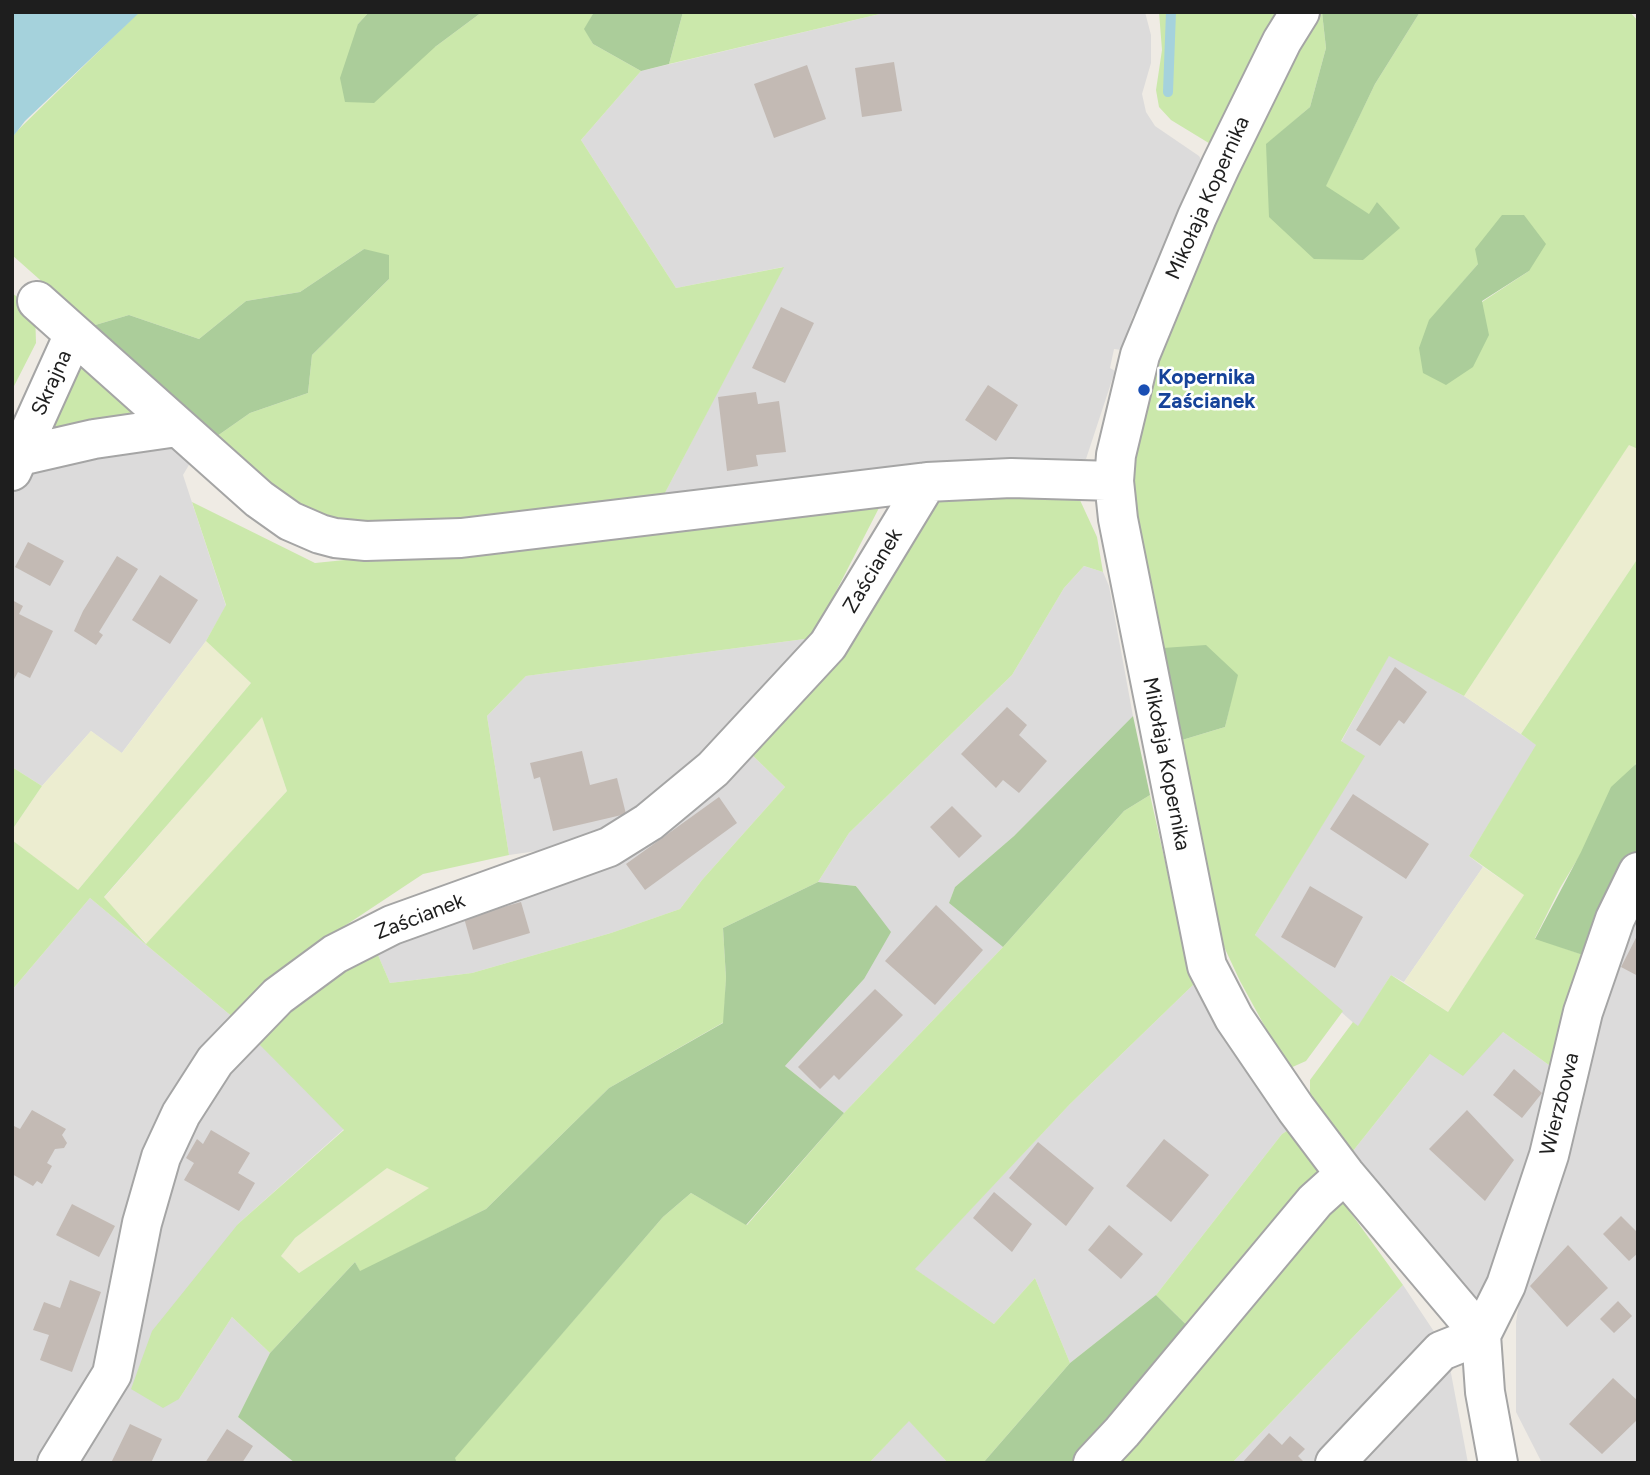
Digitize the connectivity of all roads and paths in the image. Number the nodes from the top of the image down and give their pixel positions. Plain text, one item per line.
1 (1300, 12) edge
2 (37, 301) dead end
3 (74, 334) junction
4 (177, 427) junction
5 (16, 463) edge
6 (1114, 481) junction
7 (927, 482) junction
8 (1638, 872) edge
9 (1345, 1174) junction
10 (1480, 1335) junction
11 (57, 1463) edge
12 (1093, 1463) edge
13 (1335, 1463) edge
14 (1498, 1463) edge

1 - 6 street, Mikołaja Kopernika
2 - 3 street
3 - 4 street
3 - 5 street, Skrajna
4 - 5 street
4 - 7 street
6 - 7 street
6 - 9 street, Mikołaja Kopernika
7 - 11 street, Zaścianek
8 - 10 street, Wierzbowa
9 - 10 street, Mikołaja Kopernika
9 - 12 street
10 - 13 street
10 - 14 street

